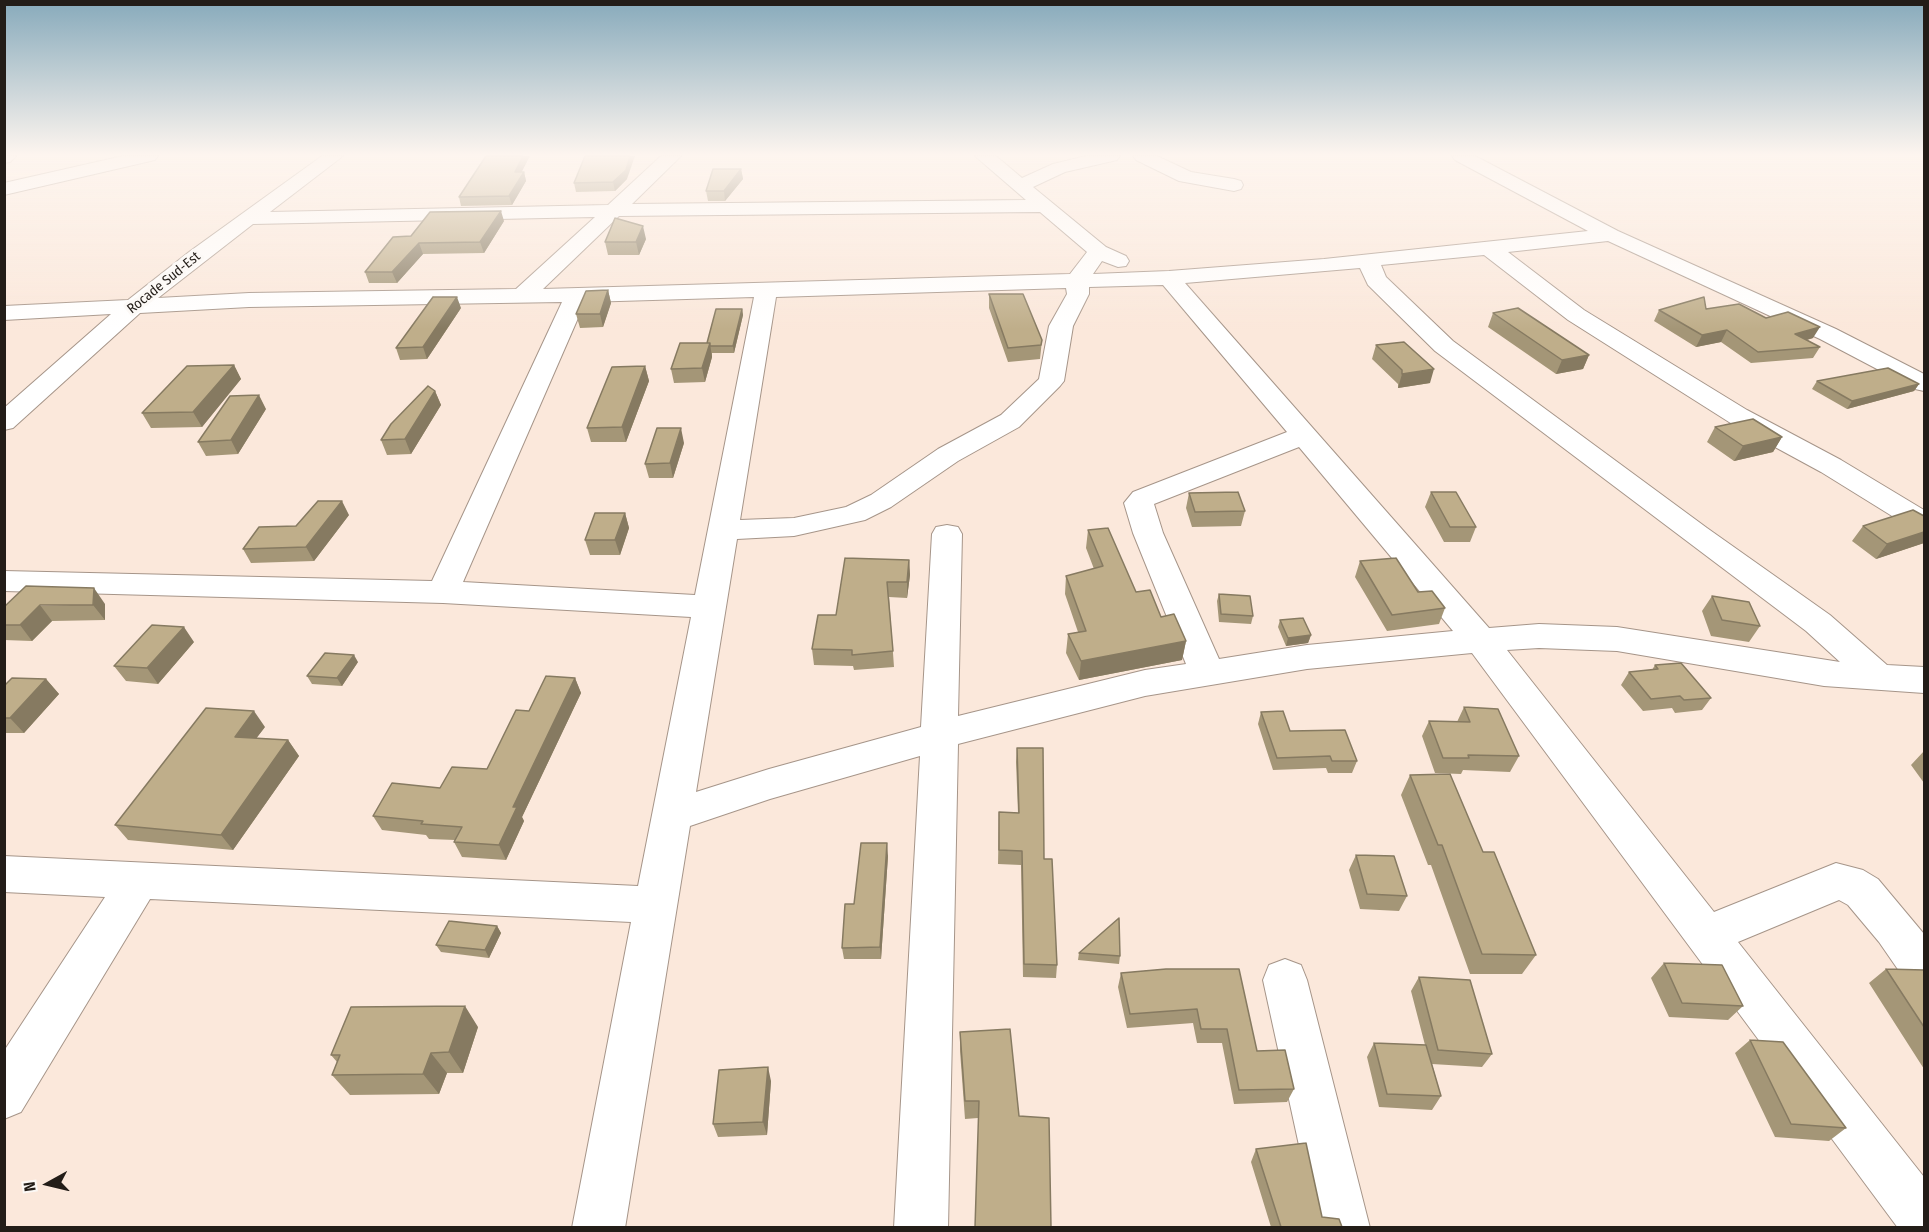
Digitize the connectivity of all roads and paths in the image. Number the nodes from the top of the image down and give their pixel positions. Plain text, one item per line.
1 (256, 213) edge
2 (523, 213) edge
3 (611, 213) edge
4 (1052, 213) edge
5 (1569, 213) edge
6 (250, 218) junction
7 (1611, 236) junction
8 (1489, 248) junction
9 (1099, 251) junction
10 (1372, 270) junction
11 (1160, 278) junction
12 (1077, 280) junction
13 (765, 291) junction
14 (577, 294) junction
15 (522, 296) junction
16 (133, 307) junction
17 (4, 313) edge
18 (1924, 384) edge
19 (9, 413) edge
20 (1304, 435) junction
21 (1924, 522) edge
22 (723, 530) junction
23 (947, 534) dead end
24 (4, 581) edge
25 (443, 592) junction
26 (709, 607) junction
27 (1482, 642) junction
28 (1207, 672) junction
29 (1880, 678) junction
30 (1924, 680) edge
31 (940, 735) junction
32 (671, 816) junction
33 (4, 874) edge
34 (138, 881) junction
35 (656, 905) junction
36 (1707, 935) junction
37 (1924, 969) edge
38 (1285, 980) dead end
39 (4, 1095) edge
40 (1924, 1219) edge
41 (598, 1227) edge
42 (921, 1227) edge
43 (1344, 1227) edge

1 - 6 street, Rocade Sud-Est
2 - 6 street
3 - 15 street
4 - 9 street
5 - 7 street
6 - 16 street, Rocade Sud-Est
7 - 8 street
7 - 18 street
8 - 10 street
8 - 21 street
9 - 11 street
9 - 12 street
10 - 11 street
10 - 29 street
11 - 12 street
11 - 20 street
12 - 13 street
12 - 22 street
13 - 14 street
13 - 22 street
14 - 15 street
14 - 25 street
15 - 16 street
16 - 17 street
16 - 19 street, Rocade Sud-Est
20 - 27 street
20 - 28 street
22 - 26 street
23 - 31 street
24 - 25 street
25 - 26 street
26 - 32 street
27 - 28 street
27 - 29 street
27 - 36 street
28 - 31 street
29 - 30 street
31 - 32 street
31 - 42 street
32 - 35 street
33 - 34 street
34 - 35 street
34 - 39 street
35 - 41 street
36 - 37 street
36 - 40 street
38 - 43 street

